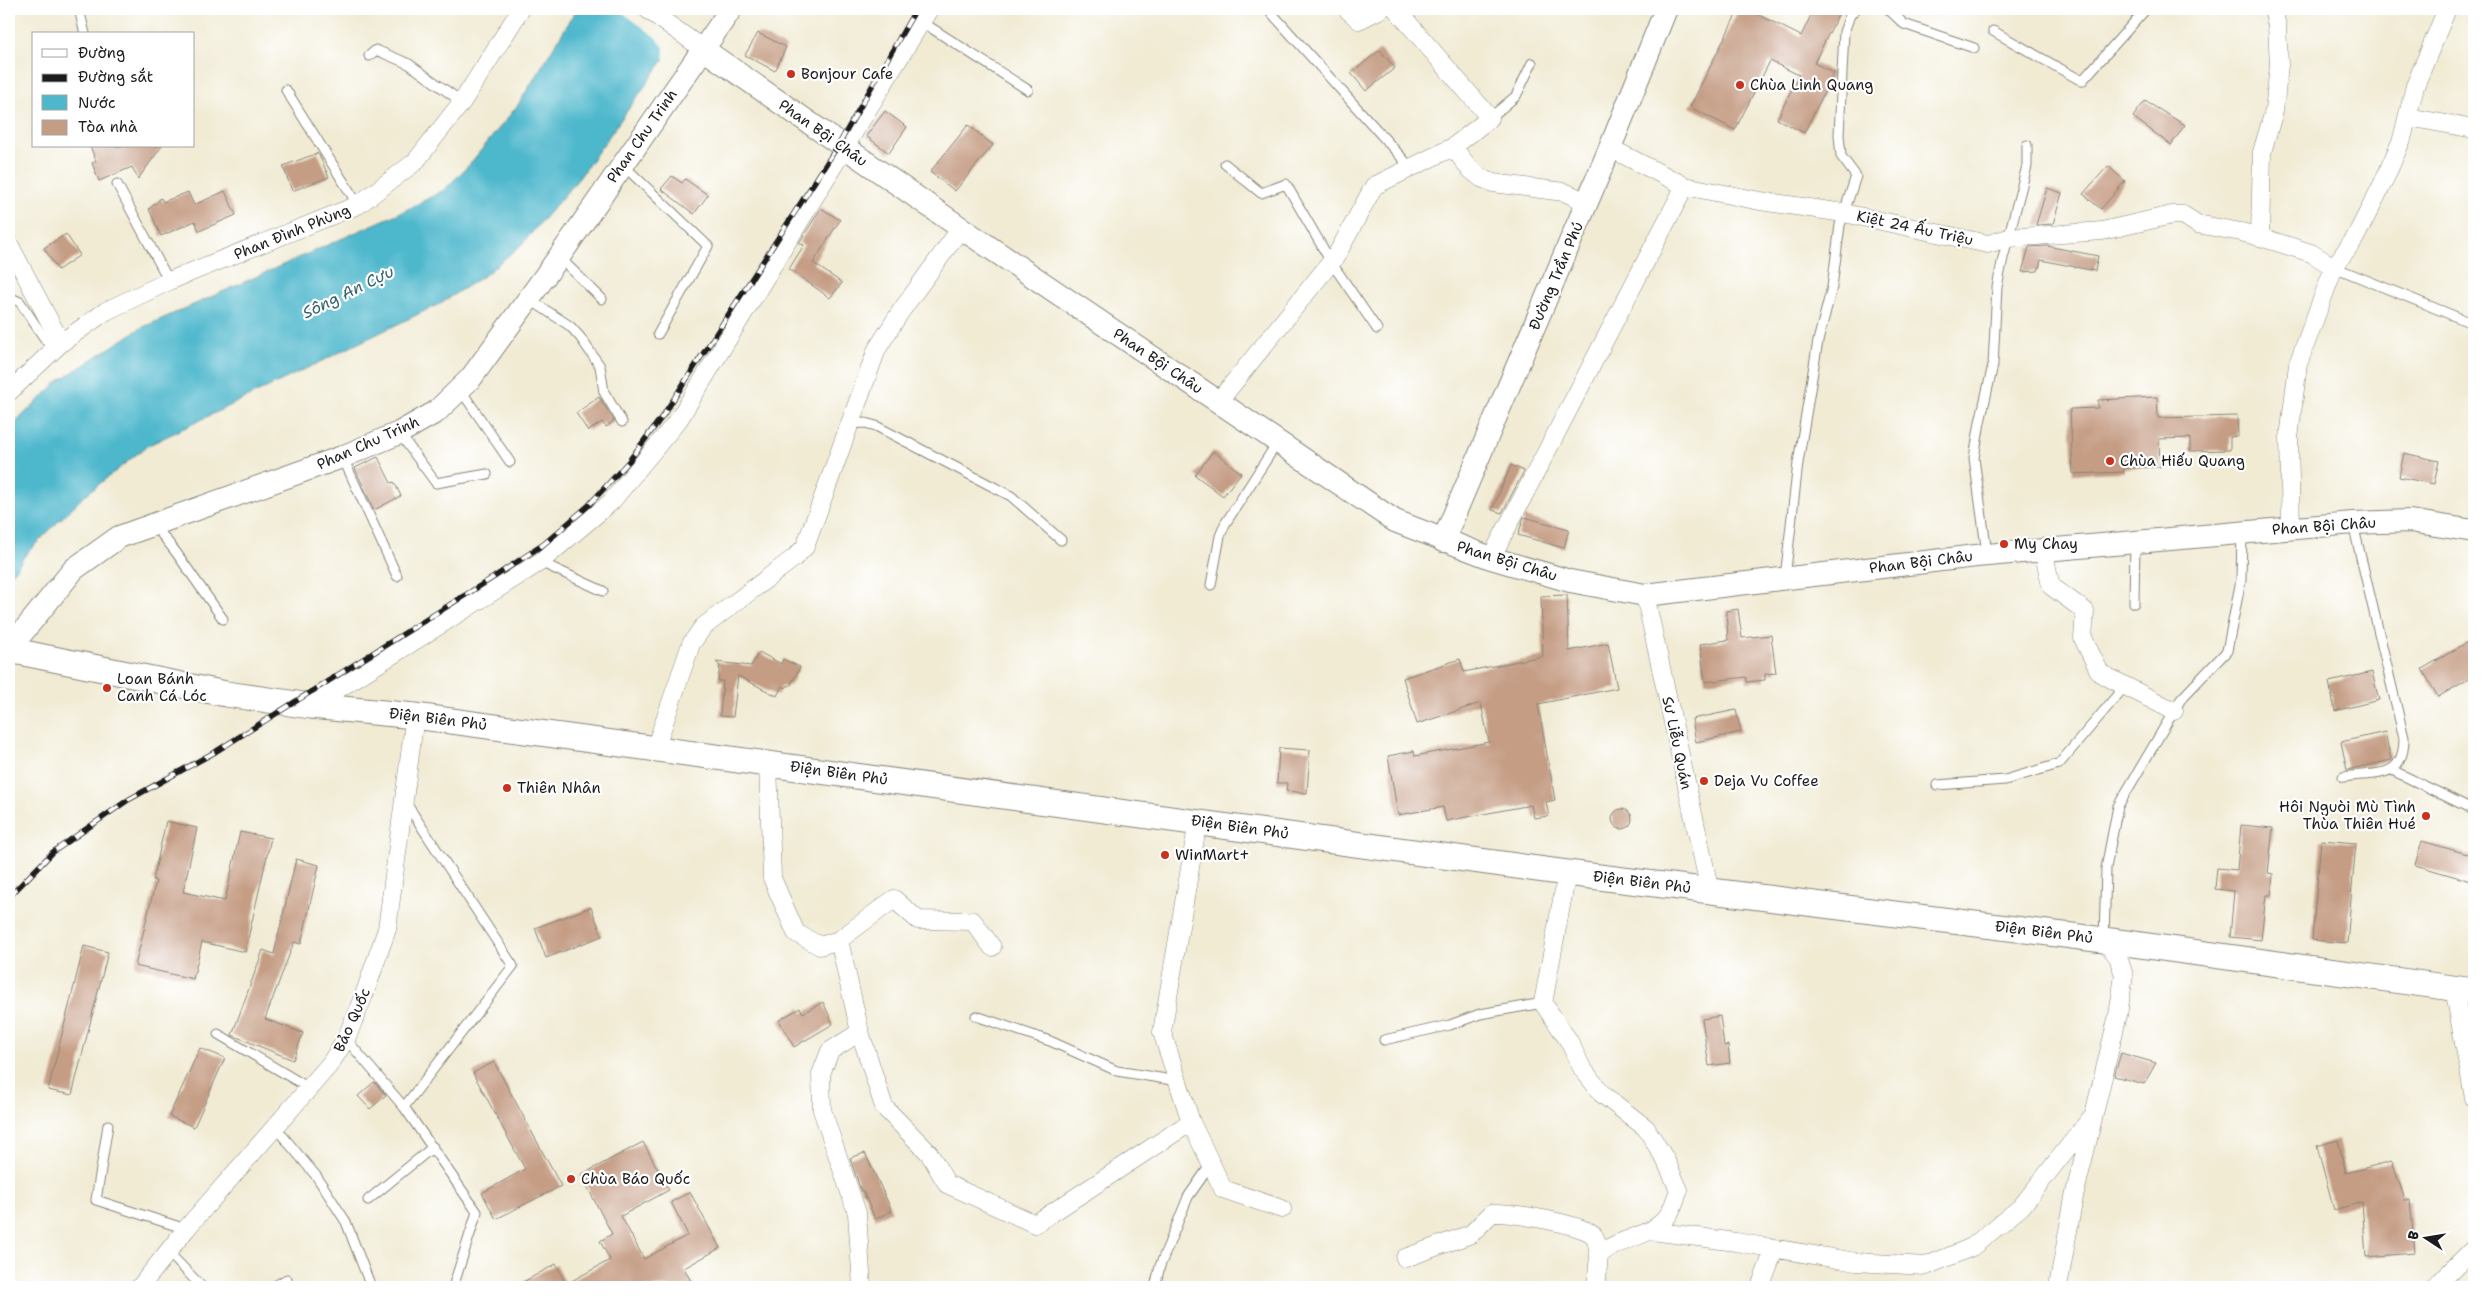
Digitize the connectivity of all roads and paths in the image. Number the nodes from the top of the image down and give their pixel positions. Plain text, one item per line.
1 (79, 9) edge
2 (521, 9) edge
3 (647, 9) edge
4 (731, 9) edge
5 (1268, 9) edge
6 (1347, 9) edge
7 (1381, 9) edge
8 (1396, 9) edge
9 (1666, 9) edge
10 (1856, 9) edge
11 (1888, 9) edge
12 (2146, 9) edge
13 (2274, 9) edge
14 (2447, 9) edge
15 (926, 15) edge
16 (1994, 31) dead end
17 (85, 32) edge
18 (695, 43) junction
19 (1974, 48) dead end
20 (369, 56) dead end
21 (1532, 63) dead end
22 (286, 90) dead end
23 (1028, 90) dead end
24 (462, 102) junction
25 (2408, 116) junction
26 (1490, 118) junction
27 (2474, 129) edge
28 (2027, 146) dead end
29 (1453, 147) junction
30 (844, 148) junction
31 (1610, 148) junction
32 (622, 164) junction
33 (1224, 164) dead end
34 (1411, 168) junction
35 (117, 184) dead end
36 (1686, 186) junction
37 (1587, 202) junction
38 (358, 205) junction
39 (1844, 213) junction
40 (961, 228) junction
41 (2008, 238) junction
42 (2260, 238) junction
43 (9, 244) edge
44 (559, 257) junction
45 (1331, 262) junction
46 (2334, 266) junction
47 (169, 281) junction
48 (9, 297) edge
49 (528, 299) junction
50 (602, 299) dead end
51 (2474, 324) edge
52 (1378, 329) dead end
53 (658, 334) dead end
54 (57, 347) junction
55 (460, 389) junction
56 (9, 392) edge
57 (1218, 402) junction
58 (622, 422) dead end
59 (850, 424) junction
60 (399, 433) junction
61 (1277, 443) junction
62 (342, 457) junction
63 (510, 462) dead end
64 (487, 474) dead end
65 (2353, 523) junction
66 (153, 524) junction
67 (2291, 529) junction
68 (2474, 531) edge
69 (2242, 533) junction
70 (1061, 540) dead end
71 (1443, 541) junction
72 (2135, 542) junction
73 (2043, 550) junction
74 (1987, 555) junction
75 (1491, 558) junction
76 (540, 562) junction
77 (397, 576) dead end
78 (1785, 579) junction
79 (1211, 585) dead end
80 (603, 591) dead end
81 (1645, 595) junction
82 (2134, 603) dead end
83 (223, 619) dead end
84 (9, 650) edge
85 (2125, 686) junction
86 (311, 706) junction
87 (2174, 711) junction
88 (415, 716) junction
89 (655, 748) junction
90 (768, 763) junction
91 (2392, 770) junction
92 (2343, 777) dead end
93 (1937, 784) dead end
94 (404, 800) junction
95 (2474, 810) edge
96 (1198, 821) junction
97 (1567, 873) junction
98 (1710, 891) junction
99 (839, 940) junction
100 (2104, 940) junction
101 (992, 947) dead end
102 (2464, 990) edge
103 (1543, 1003) junction
104 (976, 1016) dead end
105 (860, 1032) junction
106 (218, 1034) dead end
107 (346, 1039) junction
108 (1384, 1040) dead end
109 (1178, 1082) junction
110 (309, 1088) junction
111 (2474, 1098) edge
112 (404, 1107) junction
113 (2091, 1118) junction
114 (1191, 1122) junction
115 (108, 1125) dead end
116 (276, 1128) junction
117 (433, 1147) junction
118 (1211, 1164) junction
119 (368, 1200) dead end
120 (1282, 1209) dead end
121 (186, 1229) junction
122 (1652, 1231) junction
123 (1775, 1248) junction
124 (2474, 1248) edge
125 (168, 1252) junction
126 (1599, 1255) junction
127 (1405, 1258) dead end
128 (287, 1279) dead end
129 (140, 1287) edge
130 (202, 1287) edge
131 (273, 1287) edge
132 (371, 1287) edge
133 (453, 1287) edge
134 (862, 1287) edge
135 (1155, 1287) edge
136 (1596, 1287) edge
137 (1760, 1287) edge
138 (2058, 1287) edge
139 (2435, 1287) edge

1 - 17 lane
2 - 24 street, Phan Đình Phùng
3 - 18 street
4 - 18 street, Phan Chu Trinh
5 - 34 lane
6 - 7 street
8 - 26 street
9 - 31 street, Đường Trần Phú
10 - 39 lane
11 - 19 lane
12 - 16 lane
13 - 42 street
14 - 25 street
15 - 23 lane
15 - 30 street
18 - 30 street, Phan Bội Châu
18 - 32 street, Phan Chu Trinh
20 - 24 lane
21 - 26 lane
22 - 38 lane
24 - 38 street, Phan Đình Phùng
25 - 27 street
25 - 46 street
26 - 29 street
28 - 41 lane
29 - 34 street
29 - 37 street
30 - 40 street, Phan Bội Châu
30 - 76 street
31 - 36 street, Kiệt 24 Ấu Triệu
31 - 37 street, Đường Trần Phú
32 - 44 street, Phan Chu Trinh
32 - 53 lane
33 - 45 lane
34 - 45 street
35 - 47 lane
36 - 39 street, Kiệt 24 Ấu Triệu
36 - 75 street
37 - 71 street, Đường Trần Phú
38 - 47 street, Phan Đình Phùng
39 - 41 street, Kiệt 24 Ấu Triệu
39 - 78 lane
40 - 57 street, Phan Bội Châu
40 - 59 street
41 - 42 street, Kiệt 24 Ấu Triệu
41 - 74 lane
42 - 46 street, Kiệt 24 Ấu Triệu
43 - 54 street
44 - 49 street, Phan Chu Trinh
44 - 50 lane
45 - 52 lane
45 - 57 street
46 - 51 lane
46 - 67 street
47 - 54 street, Phan Đình Phùng
48 - 54 lane
49 - 55 street, Phan Chu Trinh
49 - 58 lane
54 - 56 street, Phan Đình Phùng
55 - 60 street, Phan Chu Trinh
55 - 63 lane
57 - 61 street, Phan Bội Châu
59 - 70 lane
59 - 89 street
60 - 62 street, Phan Chu Trinh
60 - 64 lane
61 - 71 street, Phan Bội Châu
61 - 79 lane
62 - 66 street, Phan Chu Trinh
62 - 77 lane
65 - 67 street, Phan Bội Châu
65 - 68 street, Phan Bội Châu
65 - 91 lane
66 - 83 lane
66 - 84 street, Phan Chu Trinh
67 - 69 street, Phan Bội Châu
69 - 72 street, Phan Bội Châu
69 - 87 lane
71 - 75 street, Phan Bội Châu
72 - 73 street, Phan Bội Châu
72 - 82 lane
73 - 74 street, Phan Bội Châu
73 - 85 street
74 - 78 street, Phan Bội Châu
75 - 81 street, Phan Bội Châu
76 - 80 lane
76 - 86 street
78 - 81 street, Phan Bội Châu
81 - 98 street, Sư Liễu Quán
84 - 86 main road, Điện Biên Phủ
85 - 87 street
85 - 93 lane
86 - 88 main road, Điện Biên Phủ
87 - 100 lane
88 - 89 main road, Điện Biên Phủ
88 - 94 street, Bảo Quốc
89 - 90 main road, Điện Biên Phủ
90 - 96 main road, Điện Biên Phủ
90 - 99 street
91 - 92 lane
91 - 95 lane
94 - 107 street, Bảo Quốc
94 - 112 lane
96 - 97 main road, Điện Biên Phủ
96 - 109 street
97 - 98 main road, Điện Biên Phủ
97 - 103 street
98 - 100 main road, Điện Biên Phủ
99 - 101 street
99 - 105 street
100 - 102 main road, Điện Biên Phủ
100 - 113 street
102 - 111 street
103 - 108 lane
103 - 122 street
104 - 109 lane
105 - 114 street
105 - 134 street
106 - 110 lane
107 - 110 street, Bảo Quốc
107 - 112 lane
109 - 114 street
110 - 116 street, Bảo Quốc
112 - 117 lane
113 - 123 street
113 - 138 street
114 - 118 street
115 - 121 lane
116 - 121 street, Bảo Quốc
116 - 132 lane
117 - 119 lane
117 - 133 lane
118 - 120 street
118 - 135 lane
121 - 125 street, Bảo Quốc
122 - 123 street
122 - 126 street
123 - 137 street
124 - 139 street
125 - 129 street, Bảo Quốc
125 - 130 lane
126 - 127 street
126 - 136 street
128 - 131 lane

